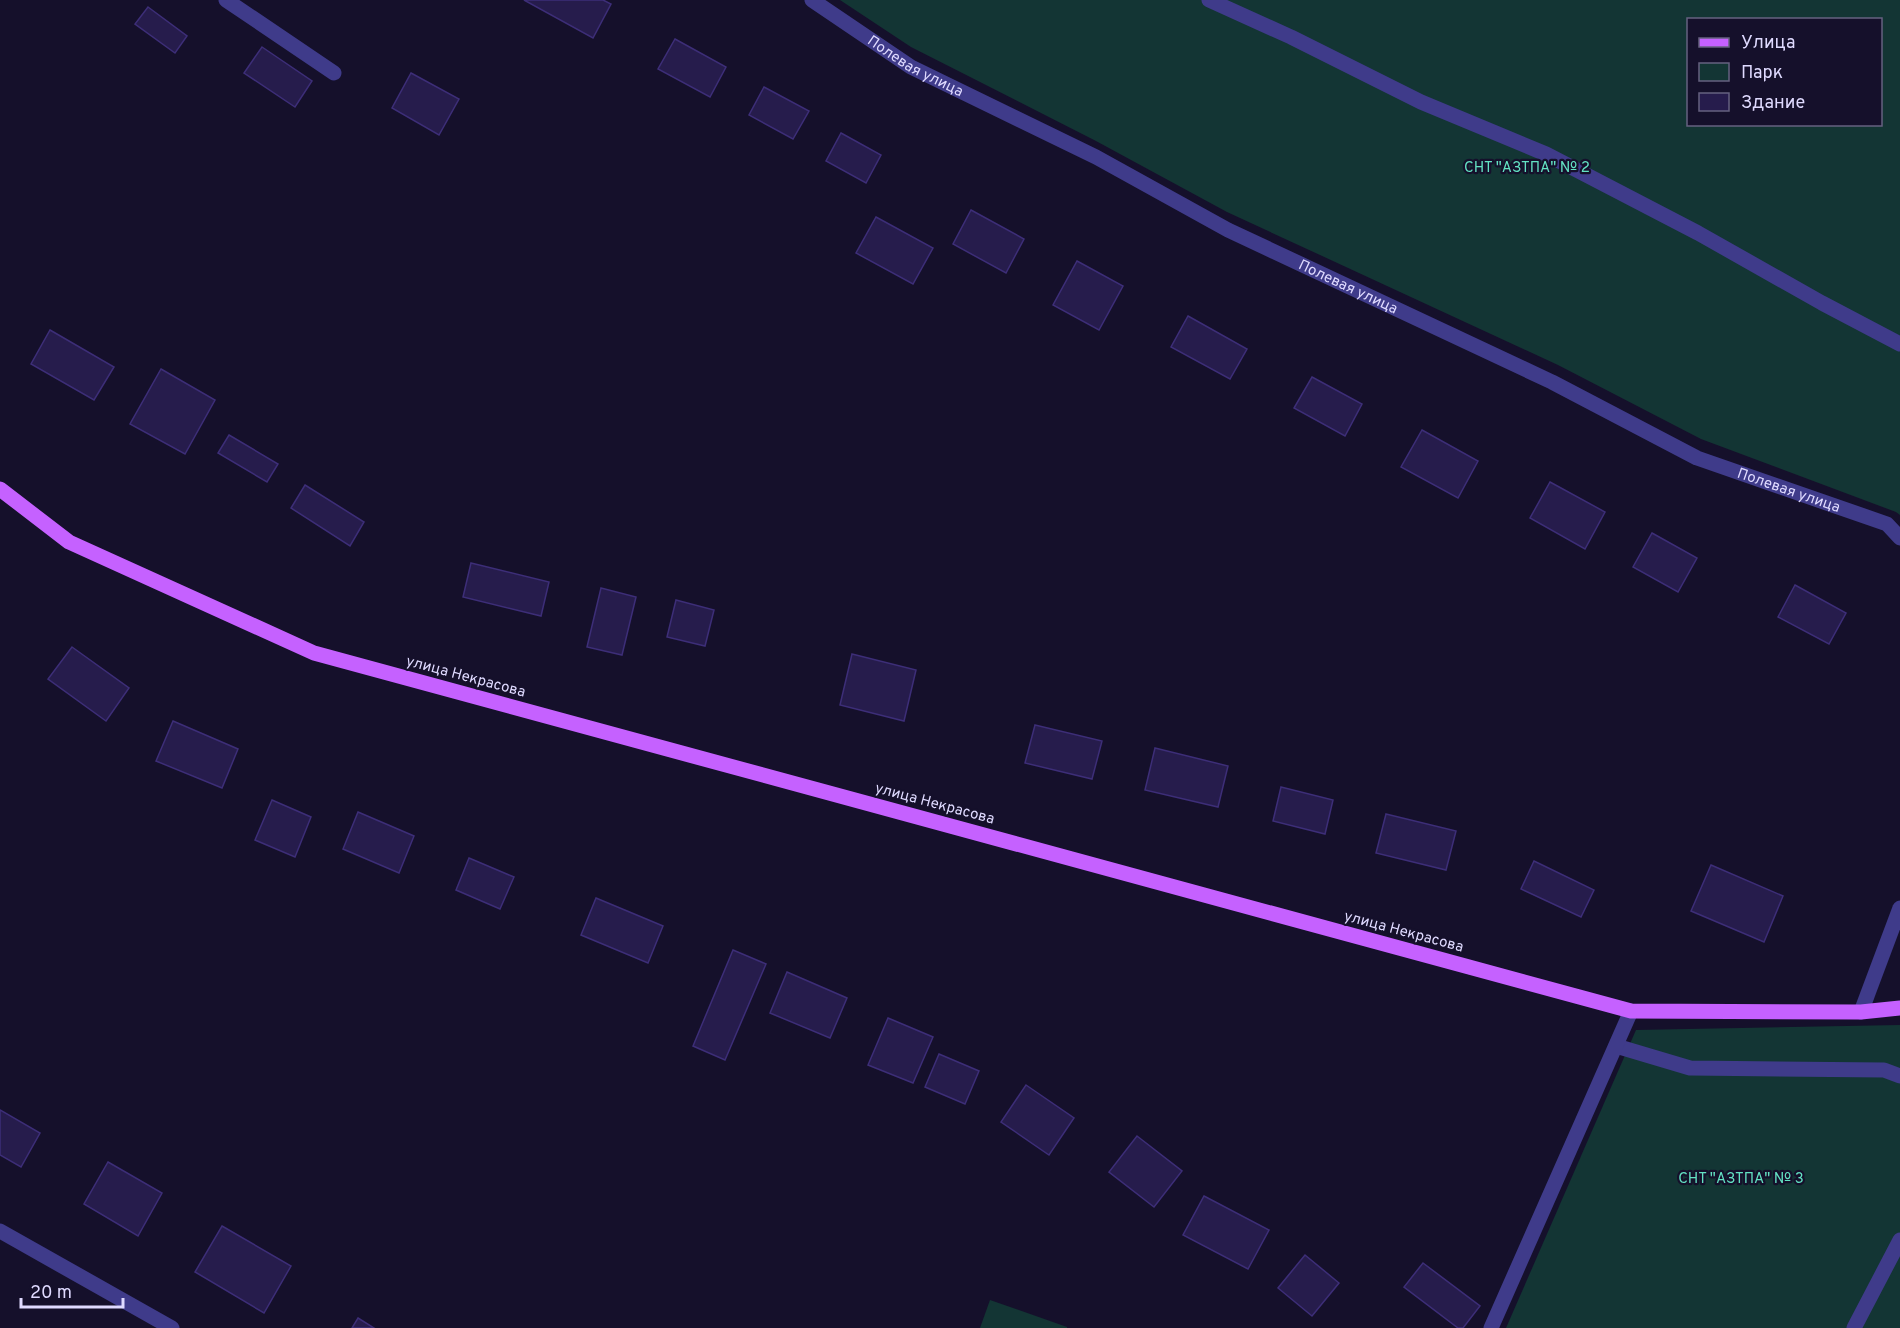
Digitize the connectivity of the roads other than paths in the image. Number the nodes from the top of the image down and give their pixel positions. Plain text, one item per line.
1 (226, 0) edge
2 (812, 0) edge
3 (1209, 0) edge
4 (334, 73) dead end
5 (1900, 344) edge
6 (0, 489) edge
7 (1900, 538) edge
8 (1900, 908) edge
9 (1900, 1008) edge
10 (1631, 1011) junction
11 (1861, 1012) junction
12 (1616, 1046) junction
13 (1900, 1076) edge
14 (0, 1231) edge
15 (1900, 1240) edge
16 (172, 1328) edge
17 (1491, 1328) edge
18 (1854, 1328) edge

1 - 4 street
2 - 7 street, Полевая улица
3 - 5 street
6 - 10 main road, улица Некрасова
8 - 11 street
9 - 11 main road, улица Некрасова
10 - 11 main road, улица Некрасова
10 - 12 street
12 - 13 street
12 - 17 street
14 - 16 street
15 - 18 street

